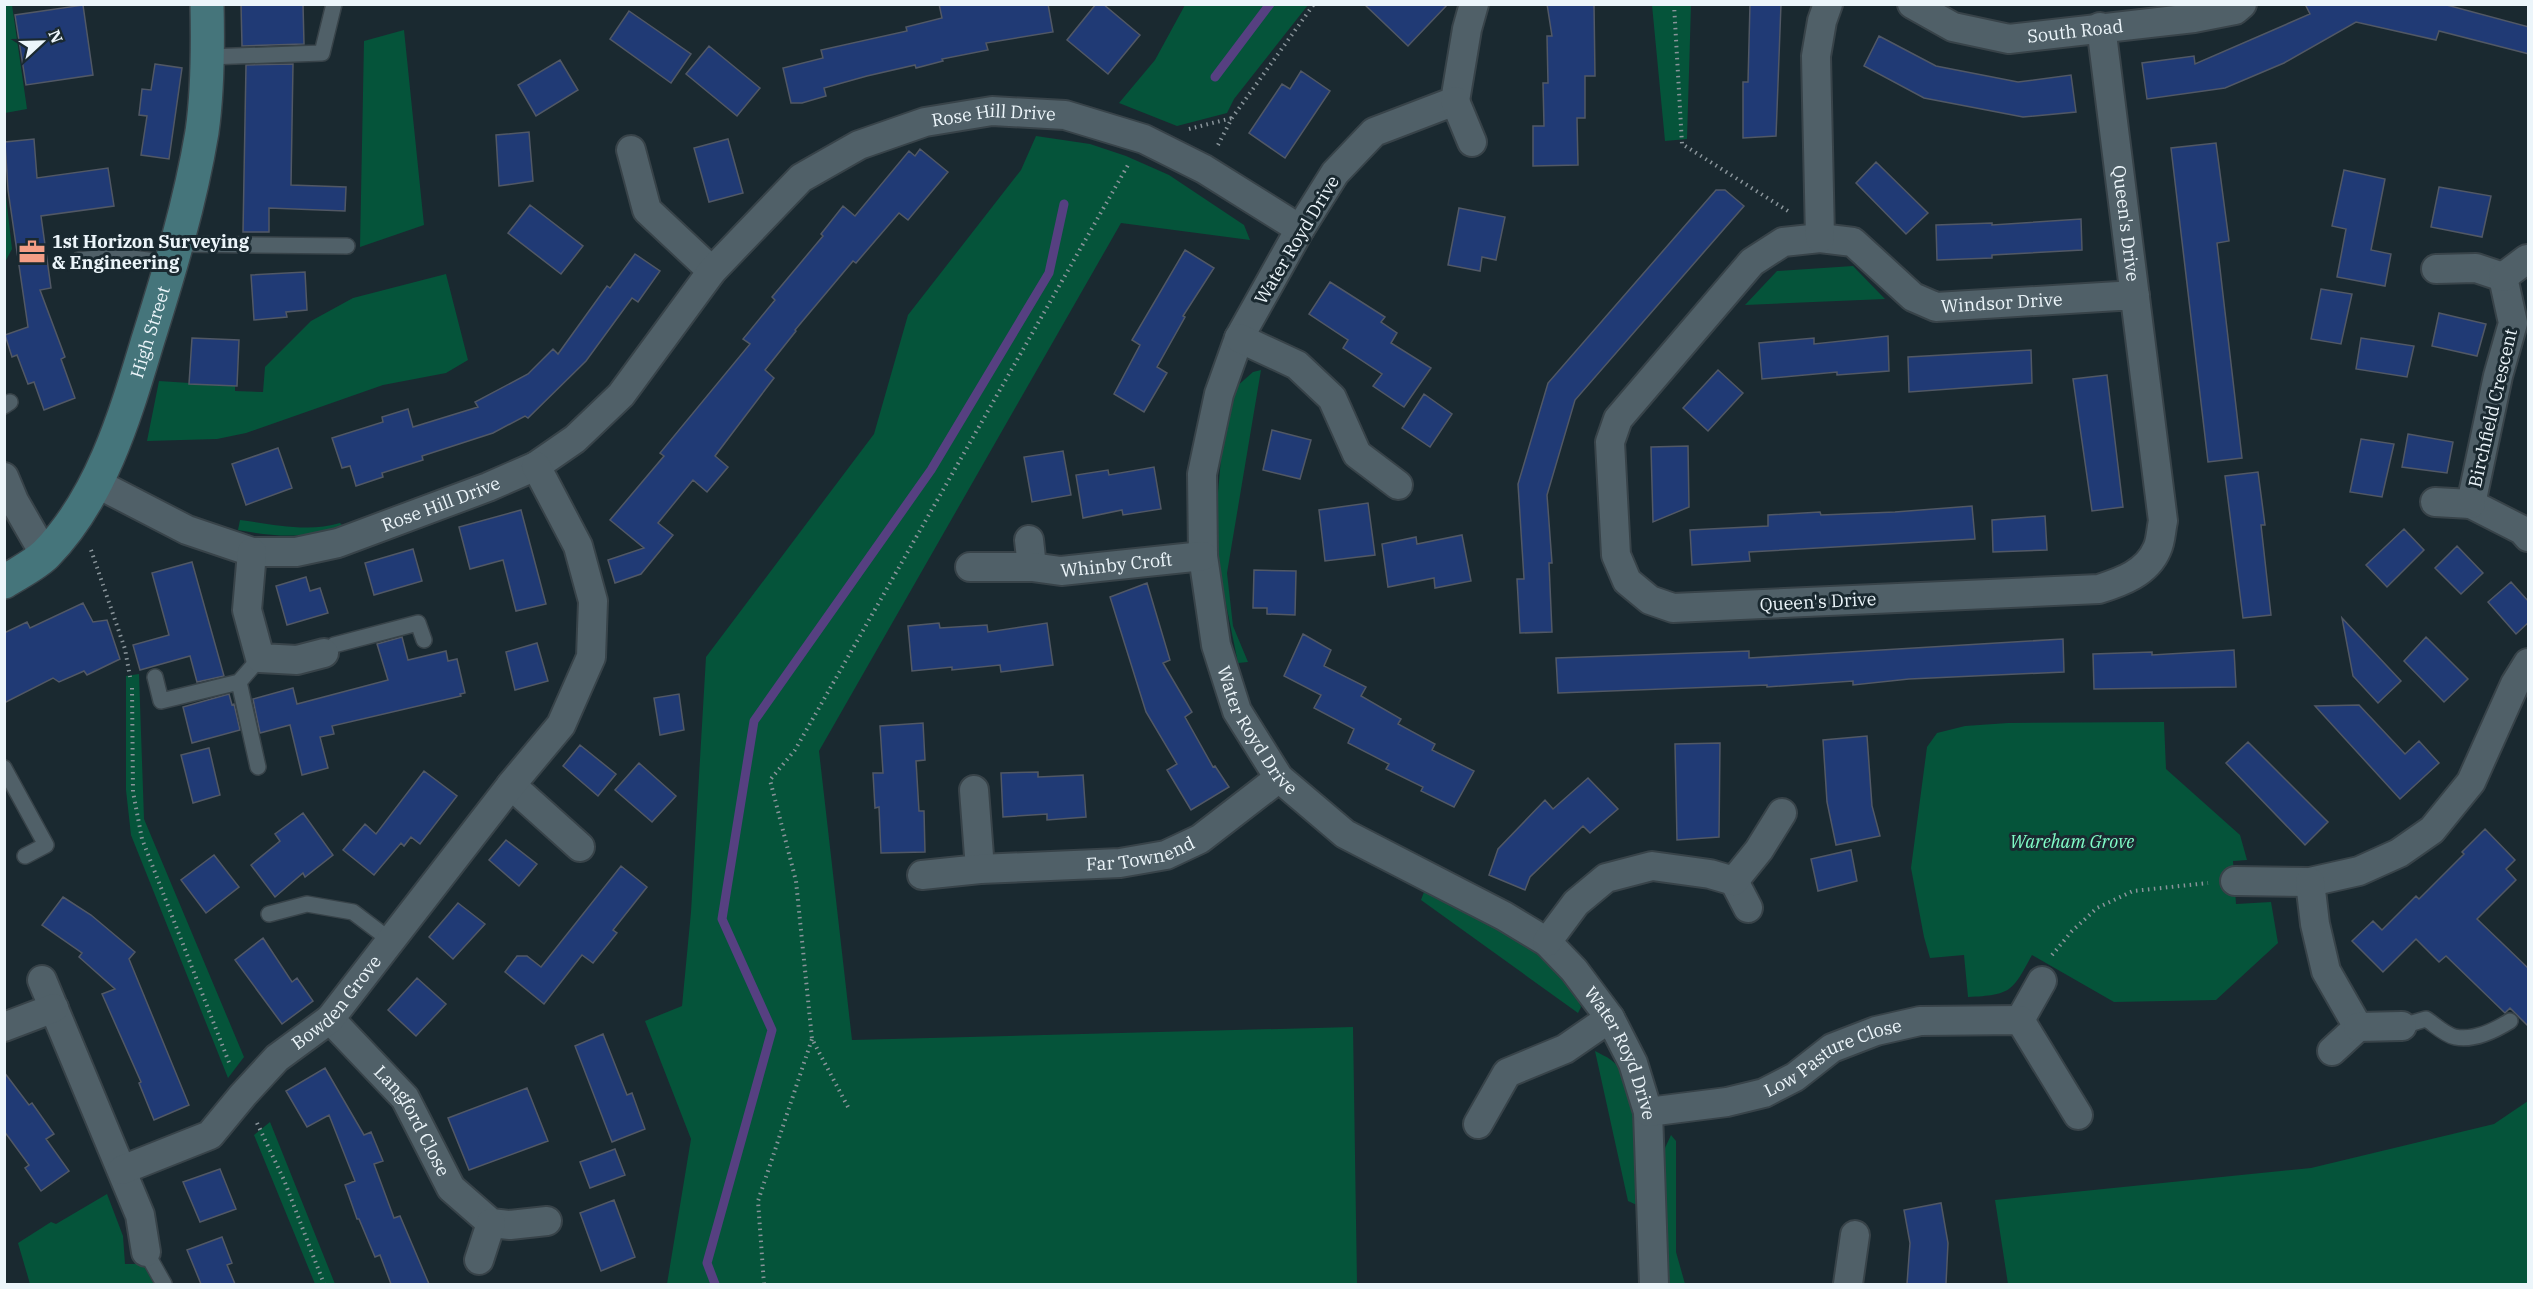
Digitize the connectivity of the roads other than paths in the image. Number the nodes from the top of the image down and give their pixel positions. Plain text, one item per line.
1 (207, 4) edge
2 (333, 4) edge
3 (1474, 4) edge
4 (1828, 4) edge
5 (1912, 4) edge
6 (2242, 4) edge
7 (2100, 27) junction
8 (208, 57) junction
9 (1455, 101) junction
10 (1472, 142) dead end
11 (631, 150) dead end
12 (1300, 229) junction
13 (1820, 238) junction
14 (347, 246) dead end
15 (175, 254) junction
16 (2528, 259) edge
17 (80, 260) dead end
18 (2436, 269) dead end
19 (712, 271) junction
20 (2503, 276) junction
21 (2135, 295) junction
22 (1239, 338) junction
23 (536, 466) junction
24 (4, 477) edge
25 (96, 483) junction
26 (1398, 485) dead end
27 (2435, 502) dead end
28 (2471, 504) junction
29 (2529, 537) edge
30 (252, 552) junction
31 (45, 555) junction
32 (1203, 556) junction
33 (970, 567) dead end
34 (4, 582) edge
35 (424, 640) dead end
36 (324, 653) joint
37 (260, 658) junction
38 (155, 677) dead end
39 (2524, 680) edge
40 (239, 682) junction
41 (258, 767) dead end
42 (4, 768) edge
43 (1278, 778) junction
44 (511, 785) junction
45 (974, 790) dead end
46 (1782, 813) dead end
47 (580, 847) dead end
48 (25, 856) dead end
49 (980, 869) junction
50 (922, 875) dead end
51 (1734, 881) junction
52 (2235, 881) road end
53 (2310, 882) junction
54 (1748, 908) dead end
55 (269, 914) dead end
56 (390, 940) junction
57 (1547, 942) junction
58 (42, 980) dead end
59 (2042, 981) road end
60 (54, 1008) junction
61 (1610, 1018) junction
62 (330, 1019) junction
63 (2020, 1020) junction
64 (2510, 1021) dead end
65 (2402, 1026) joint
66 (4, 1027) edge
67 (2358, 1027) junction
68 (2332, 1051) dead end
69 (1648, 1112) junction
70 (2078, 1114) dead end
71 (1478, 1124) dead end
72 (122, 1170) junction
73 (547, 1221) dead end
74 (491, 1223) junction
75 (1855, 1235) dead end
76 (146, 1252) joint
77 (479, 1260) dead end
78 (164, 1284) edge
79 (1654, 1284) edge
80 (1844, 1284) edge

1 - 8 main road, High Street
2 - 8 lane
3 - 9 street
4 - 13 street
5 - 7 street, South Road
6 - 7 street, South Road
7 - 21 street, Queen's Drive
8 - 15 main road, High Street
9 - 10 street
9 - 12 street, Water Royd Drive
11 - 19 street
12 - 19 street, Rose Hill Drive
12 - 22 street, Water Royd Drive
13 - 21 street, Windsor Drive
13 - 21 street, Queen's Drive
14 - 15 lane
15 - 17 lane
15 - 25 main road, High Street
16 - 20 street
18 - 20 street
19 - 23 street, Rose Hill Drive
20 - 28 street, Birchfield Crescent
22 - 26 street
22 - 32 street, Water Royd Drive
23 - 30 street, Rose Hill Drive
23 - 44 street, Bowden Grove
24 - 31 street
25 - 30 street, Rose Hill Drive
25 - 31 main road, High Street
27 - 28 street, Birchfield Crescent
28 - 29 street, Birchfield Crescent
30 - 37 street
31 - 34 main road, High Street
32 - 33 street, Whinby Croft
32 - 43 street, Water Royd Drive
35 - 36 lane
36 - 37 street
37 - 40 lane
38 - 40 lane
39 - 53 street
40 - 41 lane
42 - 48 lane
43 - 49 street, Far Townend
43 - 57 street, Water Royd Drive
44 - 47 street
44 - 56 street, Bowden Grove
45 - 49 street
46 - 51 street
49 - 50 street, Far Townend
51 - 54 street
51 - 57 street
52 - 53 street
53 - 67 street
55 - 56 lane
56 - 62 street, Bowden Grove
57 - 61 street, Water Royd Drive
58 - 60 street
59 - 63 street
60 - 66 street
60 - 72 street
61 - 69 street, Water Royd Drive
61 - 71 street
62 - 72 street, Bowden Grove
62 - 74 street, Langford Close
63 - 69 street, Low Pasture Close
63 - 70 street
64 - 65 lane
65 - 67 street
67 - 68 street
69 - 79 street, Water Royd Drive
72 - 76 street
73 - 74 street
74 - 77 street
75 - 80 street
76 - 78 lane

